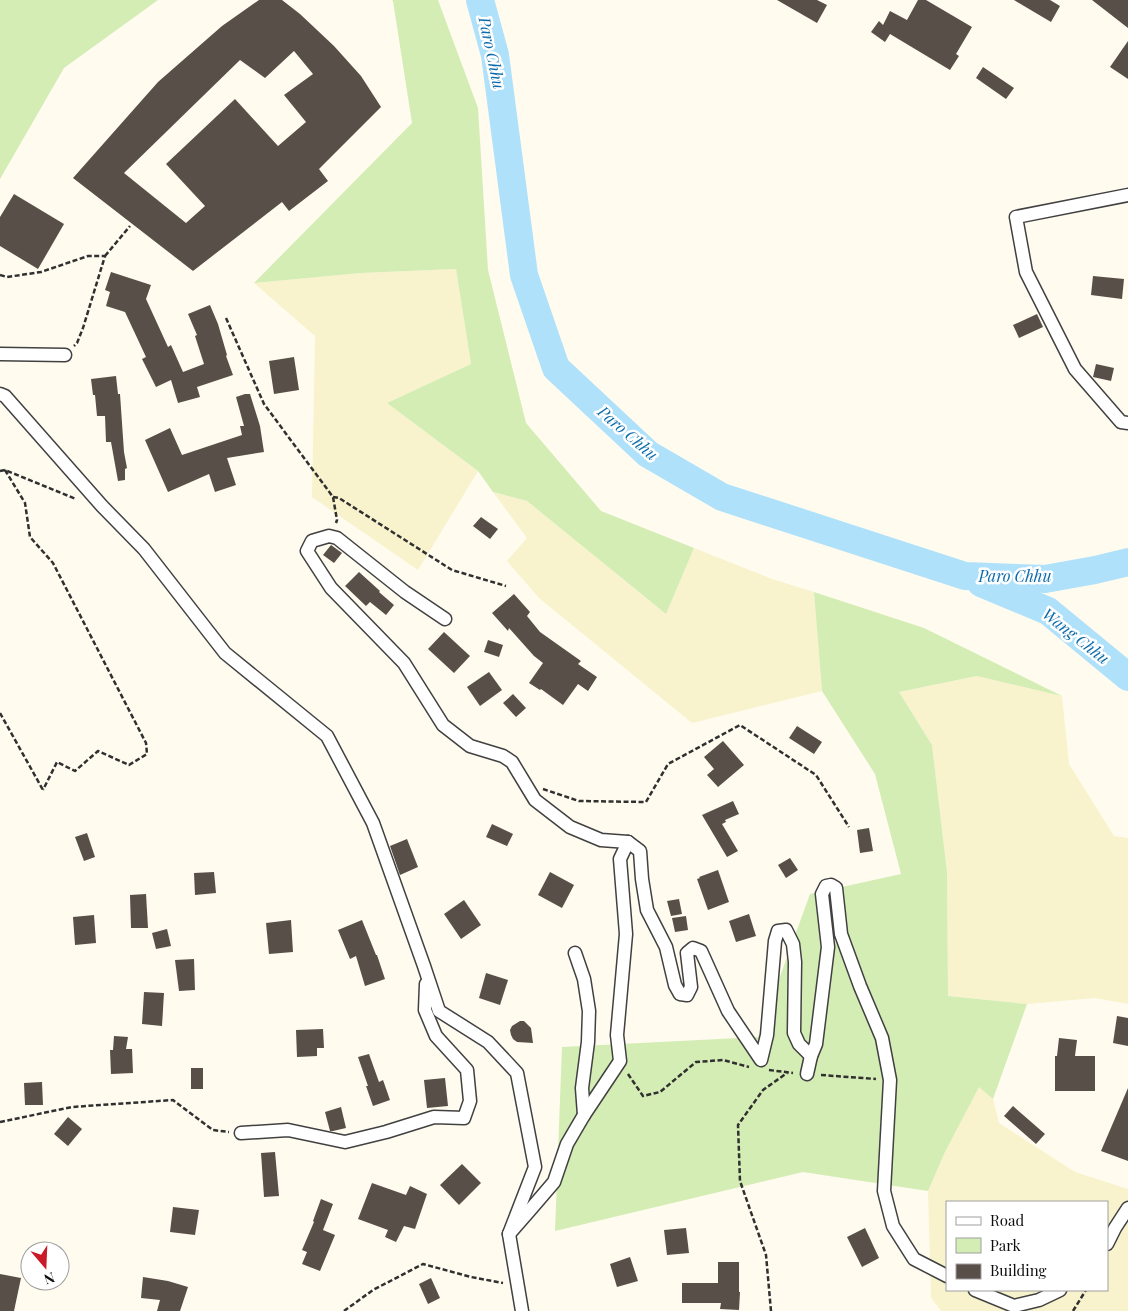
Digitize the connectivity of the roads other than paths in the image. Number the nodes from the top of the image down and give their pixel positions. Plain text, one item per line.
1 (1128, 195) edge
2 (0, 354) edge
3 (65, 355) road end
4 (0, 394) edge
5 (1128, 423) edge
6 (445, 619) dead end
7 (628, 842) junction
8 (575, 953) dead end
9 (424, 966) junction
10 (811, 1056) junction
11 (807, 1074) road end
12 (584, 1115) junction
13 (241, 1133) road end
14 (1128, 1208) edge
15 (509, 1234) junction
16 (1108, 1242) edge
17 (946, 1275) edge
18 (977, 1291) edge
19 (1058, 1291) edge
20 (522, 1311) edge

1 - 5 street
2 - 3 street
4 - 9 street
6 - 7 street
7 - 10 street
7 - 12 street
8 - 12 street
9 - 13 street
9 - 15 street
10 - 11 street
10 - 17 street
12 - 15 street
14 - 16 street
15 - 20 street
18 - 19 street

